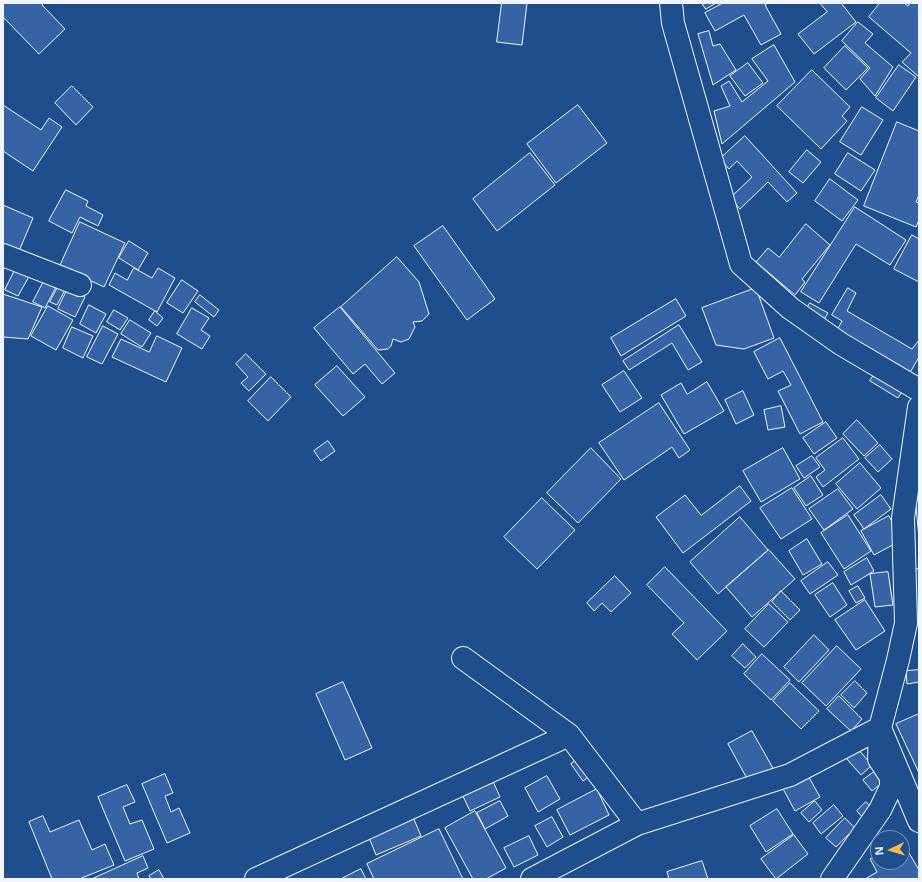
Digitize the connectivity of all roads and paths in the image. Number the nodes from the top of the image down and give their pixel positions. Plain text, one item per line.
1 (671, 3) edge
2 (3, 254) edge
3 (80, 285) dead end
4 (919, 390) edge
5 (919, 407) edge
6 (463, 658) dead end
7 (880, 728) junction
8 (569, 735) junction
9 (919, 821) edge
10 (637, 824) junction
11 (256, 879) edge
12 (532, 879) edge
13 (832, 879) edge

1 - 4 street
2 - 3 street
5 - 7 street
6 - 8 street
7 - 9 street
7 - 10 street
7 - 13 street
8 - 10 street
8 - 11 street
10 - 12 street

